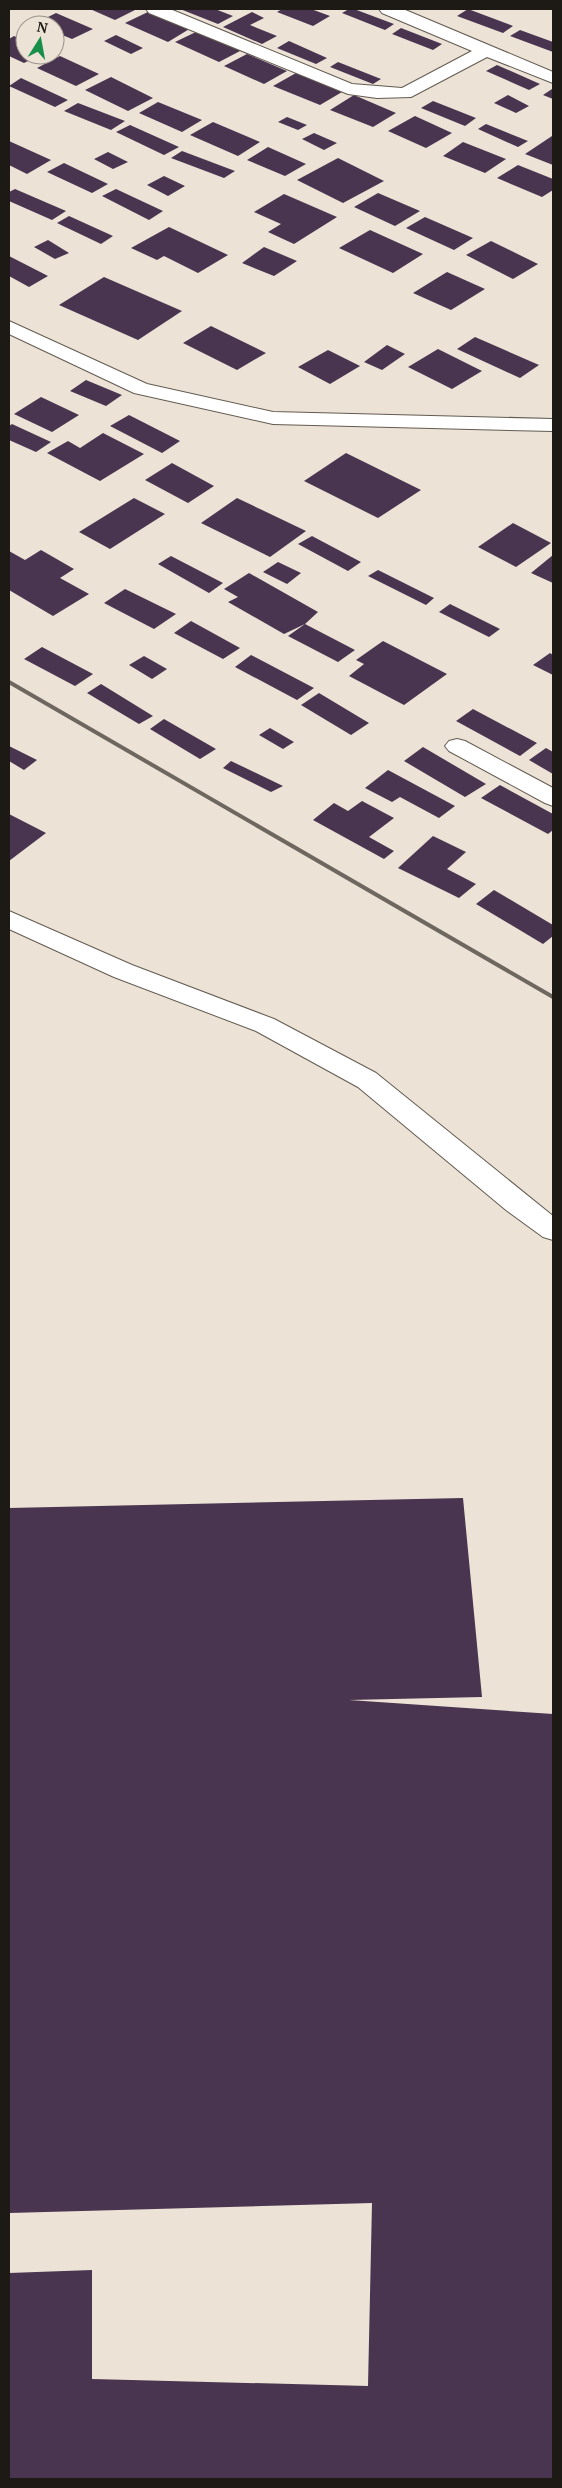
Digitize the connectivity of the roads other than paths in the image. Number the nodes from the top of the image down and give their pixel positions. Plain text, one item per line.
1 (155, 9) edge
2 (388, 9) edge
3 (487, 50) junction
4 (553, 78) edge
5 (9, 326) edge
6 (553, 425) edge
7 (457, 746) dead end
8 (553, 798) edge
9 (9, 919) edge
10 (44, 935) junction
11 (9, 942) edge
12 (553, 1230) edge

1 - 3 street
2 - 3 street
3 - 4 street
5 - 6 street
7 - 8 street
9 - 10 street
10 - 11 street
10 - 12 street

